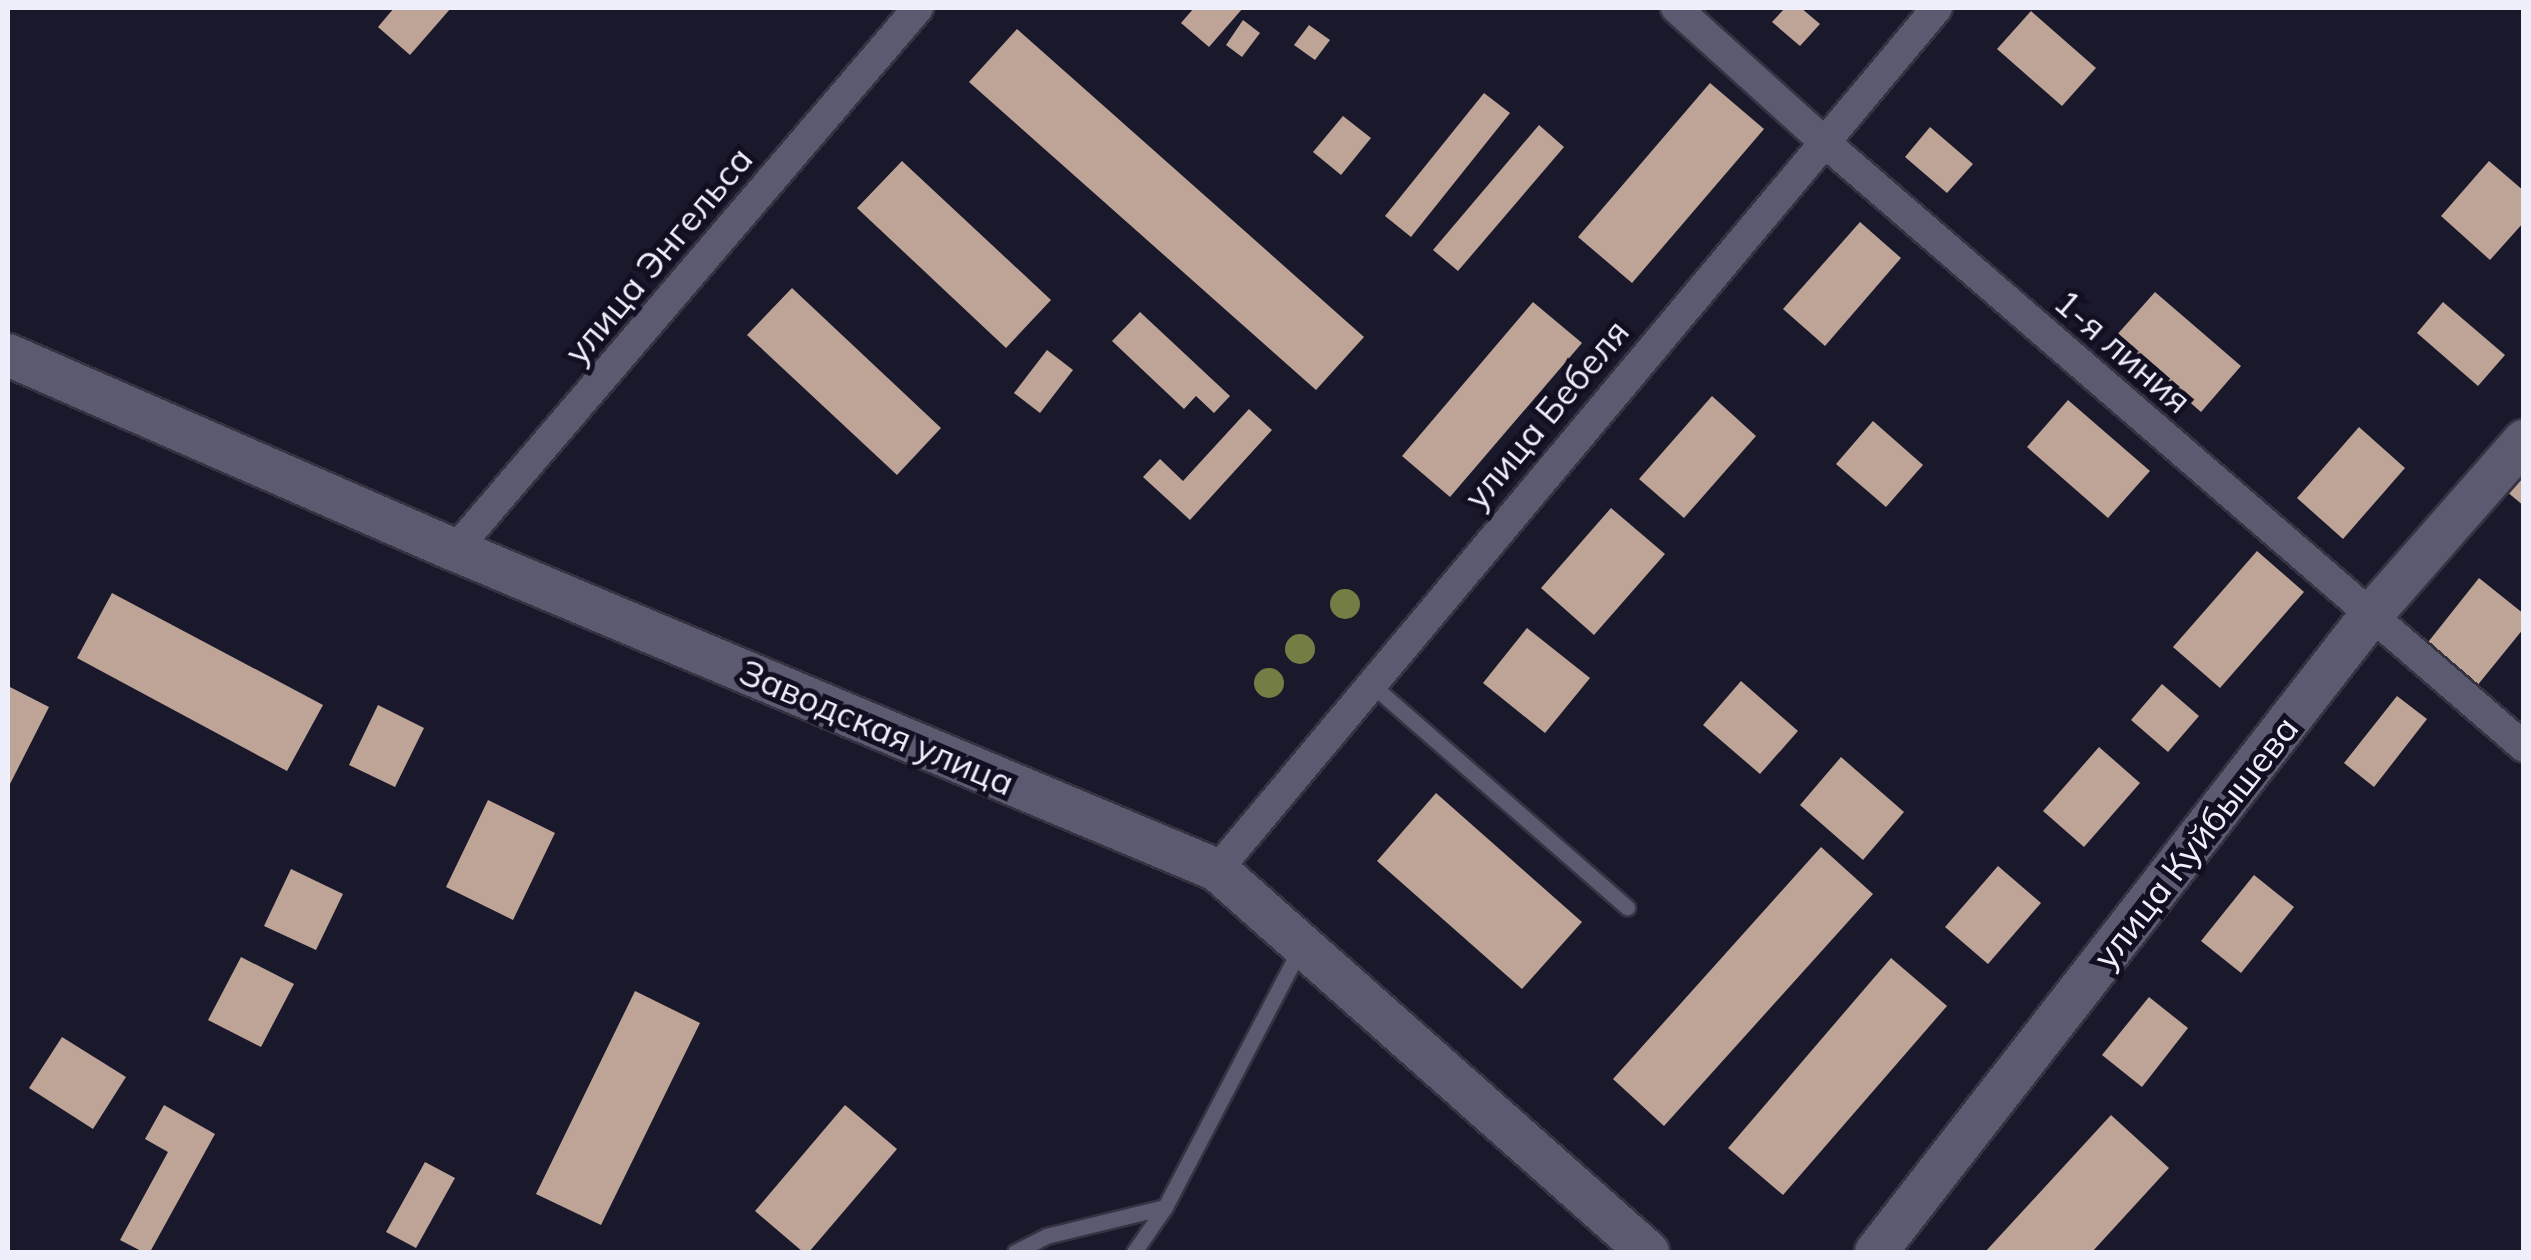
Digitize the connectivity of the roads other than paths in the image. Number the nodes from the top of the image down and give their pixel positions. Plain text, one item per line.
1 (918, 8) edge
2 (1676, 8) edge
3 (1936, 8) edge
4 (1822, 140) junction
5 (8, 356) edge
6 (2524, 441) edge
7 (454, 550) junction
8 (2372, 615) junction
9 (1371, 684) junction
10 (2524, 748) edge
11 (1216, 870) junction
12 (1627, 907) dead end
13 (1302, 945) junction
14 (1165, 1207) junction
15 (1014, 1252) edge
16 (1134, 1252) edge
17 (1648, 1252) edge
18 (1876, 1252) edge

1 - 7 street, улица Энгельса
2 - 4 street, 1-я линия
3 - 4 street, улица Бебеля
4 - 8 street, 1-я линия
4 - 9 street, улица Бебеля
5 - 7 street, Заводская улица
6 - 8 street, улица Куйбышева
7 - 11 street, Заводская улица
8 - 10 street, 1-я линия
8 - 18 street, улица Куйбышева
9 - 11 street, улица Бебеля
9 - 12 lane
11 - 13 street, Заводская улица
13 - 14 lane
13 - 17 street, Заводская улица
14 - 15 lane
14 - 16 lane

